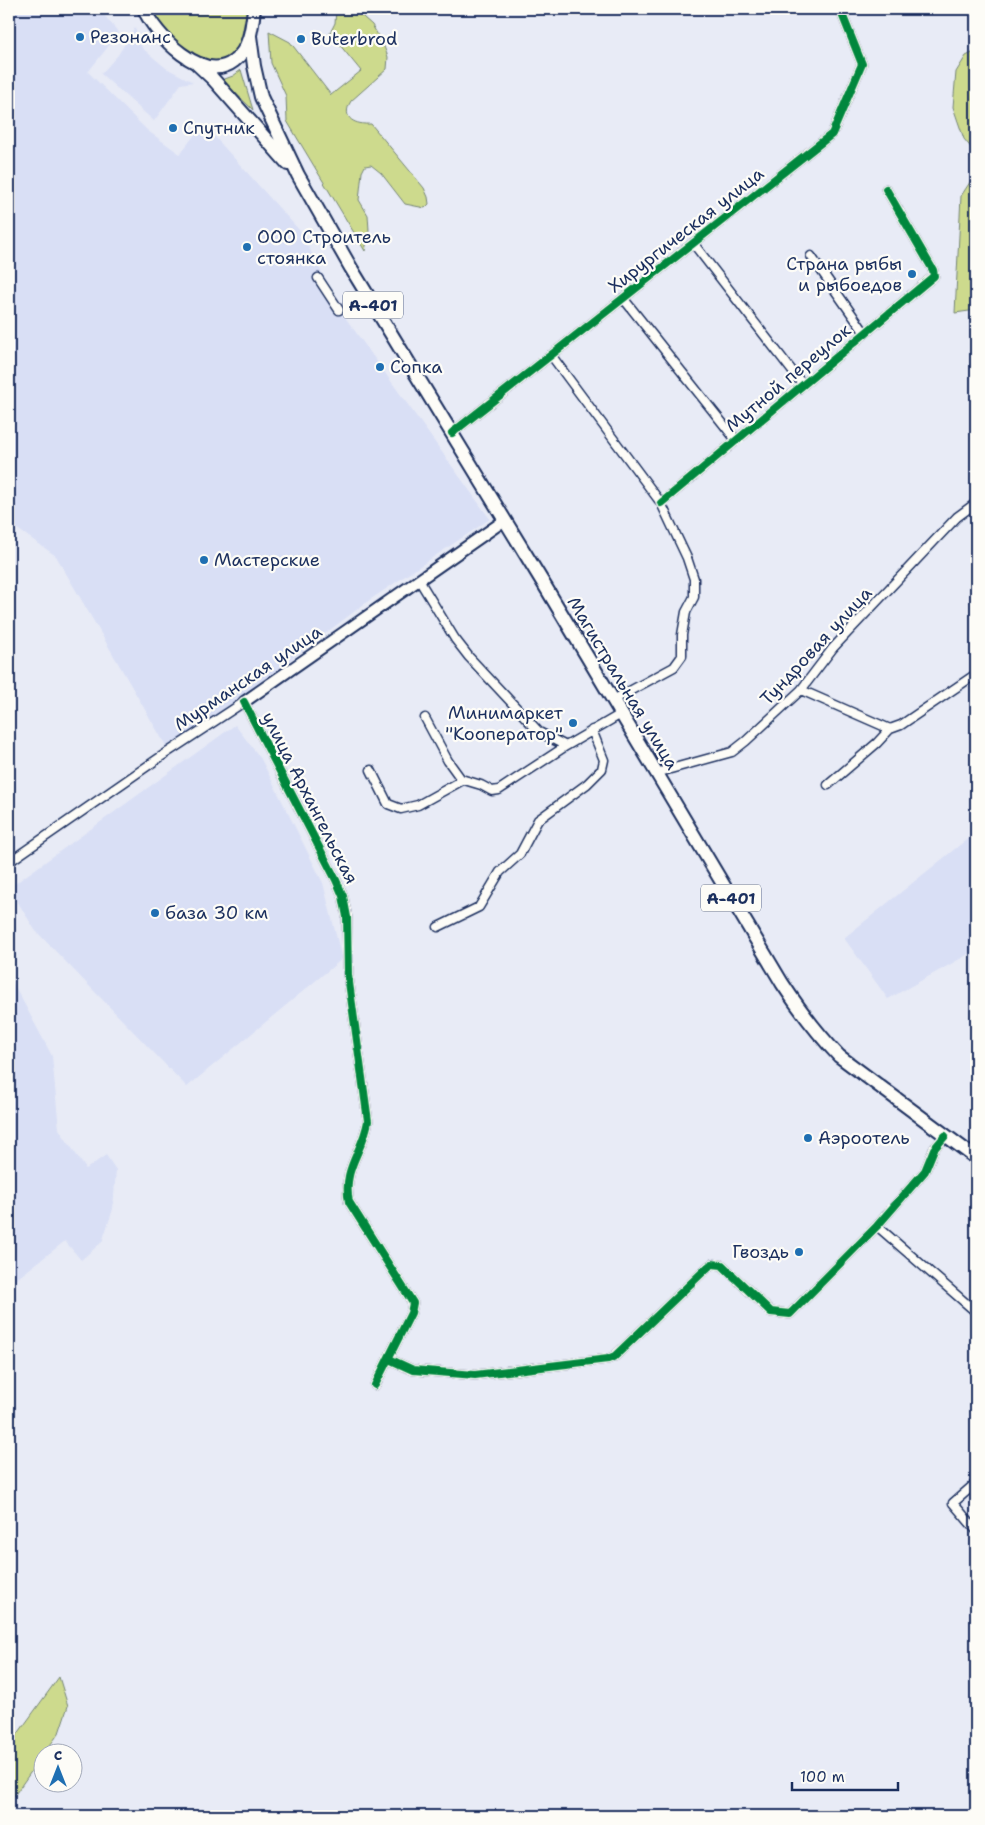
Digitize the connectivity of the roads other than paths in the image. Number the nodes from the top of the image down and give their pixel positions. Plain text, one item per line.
1 (254, 9) edge
2 (840, 9) edge
3 (144, 10) edge
4 (250, 36) junction
5 (195, 62) junction
6 (298, 175) junction
7 (886, 189) dead end
8 (693, 243) junction
9 (811, 256) dead end
10 (318, 278) dead end
11 (623, 298) junction
12 (339, 310) dead end
13 (865, 333) junction
14 (551, 355) junction
15 (803, 385) junction
16 (452, 433) junction
17 (736, 440) junction
18 (661, 503) junction
19 (976, 503) edge
20 (505, 520) junction
21 (419, 580) junction
22 (976, 674) edge
23 (801, 690) junction
24 (613, 700) junction
25 (244, 702) junction
26 (621, 714) junction
27 (424, 718) dead end
28 (890, 729) junction
29 (592, 730) junction
30 (566, 746) junction
31 (371, 770) dead end
32 (656, 773) junction
33 (463, 780) junction
34 (828, 785) dead end
35 (9, 862) edge
36 (438, 927) dead end
37 (945, 1136) junction
38 (976, 1158) edge
39 (877, 1226) junction
40 (976, 1312) edge
41 (389, 1359) junction
42 (375, 1385) dead end
43 (976, 1483) edge
44 (976, 1530) edge

1 - 4 main road, А-401
2 - 8 street, Хирургическая улица
3 - 5 main road, А-401
4 - 5 main road, А-401
4 - 6 main road, Магистральная улица / А-401
5 - 6 main road, Магистральная улица / А-401
6 - 16 main road, Магистральная улица / А-401
7 - 13 street, Мутной переулок
8 - 11 street, Хирургическая улица
8 - 15 street
9 - 13 street
10 - 12 street
11 - 14 street, Хирургическая улица
11 - 17 street
13 - 15 street, Мутной переулок
14 - 16 street, Хирургическая улица
14 - 18 street
15 - 17 street, Мутной переулок
16 - 20 main road, Магистральная улица / А-401
17 - 18 street, Мутной переулок
18 - 24 street
19 - 23 street, Тундровая улица
20 - 21 street, Мурманская улица
20 - 24 main road, Магистральная улица / А-401
21 - 25 street, Мурманская улица
21 - 30 street
22 - 28 street
23 - 28 street
23 - 32 street, Тундровая улица
24 - 26 main road, Магистральная улица / А-401
25 - 35 street, Мурманская улица
25 - 41 street, улица Архангельская
26 - 29 street
26 - 32 main road, Магистральная улица / А-401
27 - 33 street
28 - 34 street
29 - 30 street
29 - 36 street
30 - 33 street
31 - 33 street
32 - 37 main road, Магистральная улица / А-401
37 - 38 main road, Магистральная улица / А-401
37 - 39 street
39 - 40 street
39 - 41 street
41 - 42 street, улица Архангельская
43 - 44 street

